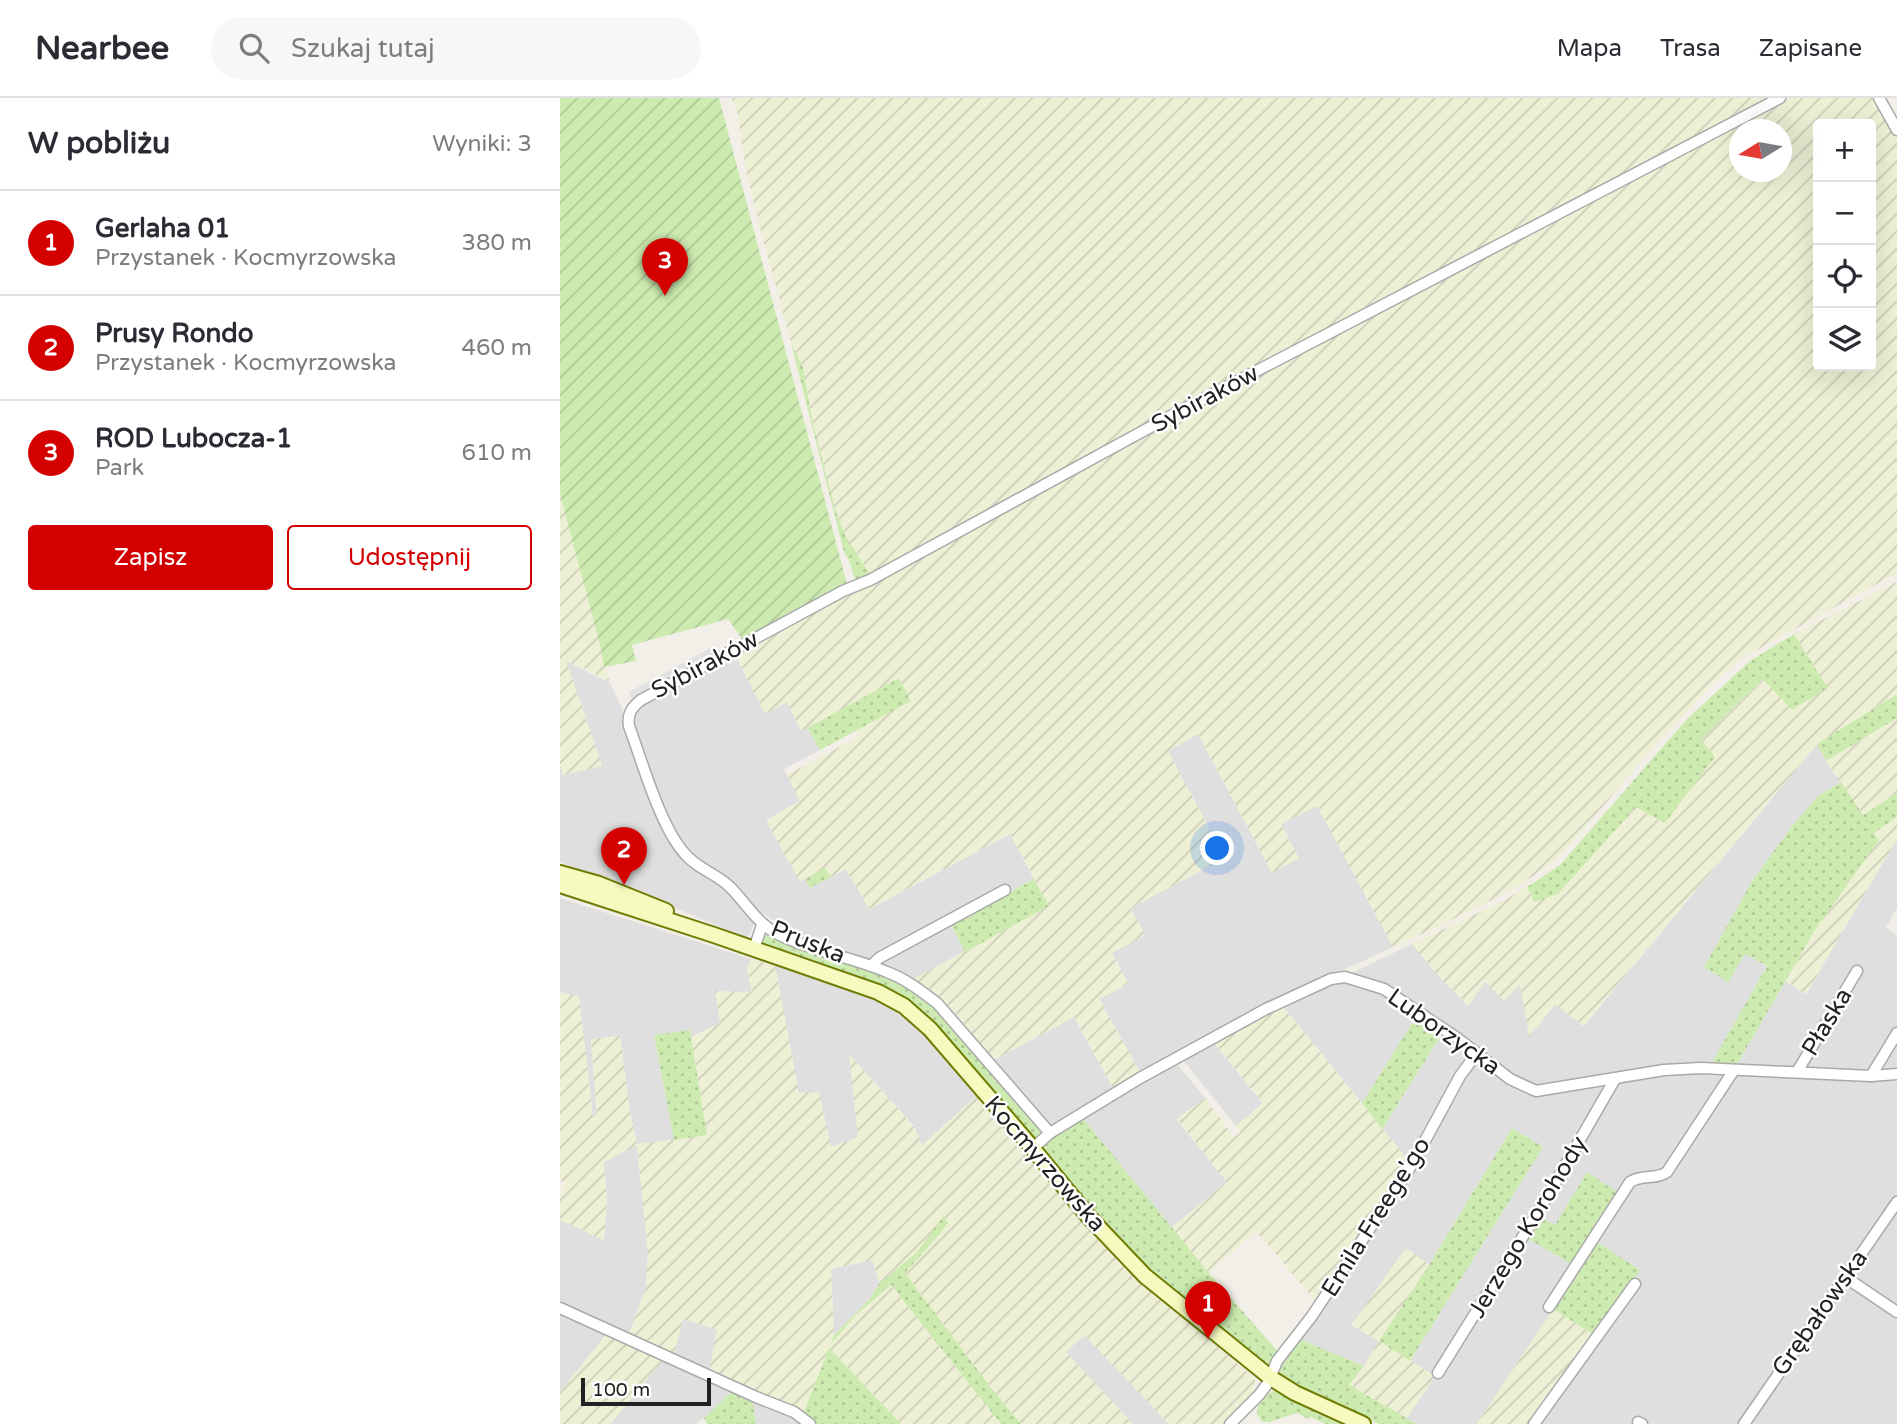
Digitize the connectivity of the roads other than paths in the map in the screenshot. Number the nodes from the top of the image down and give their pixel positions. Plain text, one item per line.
1 (1780, 98) edge
2 (1879, 98) edge
3 (1897, 130) edge
4 (634, 706) joint
5 (560, 873) edge
6 (560, 885) edge
7 (1005, 890) dead end
8 (762, 925) junction
9 (714, 935) junction
10 (754, 949) junction
11 (871, 966) junction
12 (1857, 971) dead end
13 (1897, 1033) edge
14 (1477, 1053) junction
15 (1734, 1070) junction
16 (1797, 1072) junction
17 (1897, 1074) edge
18 (1871, 1076) junction
19 (1615, 1079) junction
20 (1050, 1133) junction
21 (1033, 1148) junction
22 (1897, 1202) edge
23 (1845, 1277) junction
24 (1635, 1284) dead end
25 (1549, 1307) dead end
26 (560, 1308) edge
27 (1897, 1312) edge
28 (1253, 1365) junction
29 (1438, 1373) dead end
30 (1270, 1378) junction
31 (1259, 1395) junction
32 (810, 1424) edge
33 (1230, 1424) edge
34 (1363, 1424) edge
35 (1534, 1424) edge
36 (1744, 1424) edge

1 - 4 street, Sybiraków
2 - 3 street
4 - 8 street, Pruska
5 - 9 main road, Kocmyrzowska
6 - 9 main road, Kocmyrzowska
7 - 11 street
8 - 10 street
8 - 11 street, Pruska
9 - 10 main road, Kocmyrzowska
10 - 21 main road, Kocmyrzowska
11 - 20 street, Pruska
12 - 16 street, Płaska
13 - 18 street
14 - 19 street, Luborzycka
14 - 20 street, Luborzycka
14 - 30 street, Emila Freege'go
15 - 16 street, Luborzycka
15 - 19 street, Luborzycka
15 - 25 street
16 - 18 street, Luborzycka
17 - 18 street, Luborzycka
19 - 29 street, Jerzego Korohody
20 - 21 street, Luborzycka
21 - 28 main road, Kocmyrzowska
22 - 23 street, Grębałowska
23 - 27 street
23 - 36 street, Grębałowska
24 - 35 street
26 - 32 street
28 - 30 main road, Kocmyrzowska
28 - 31 street
30 - 31 street, Emila Freege'go
30 - 34 main road, Kocmyrzowska
31 - 33 street, Emila Freege'go

